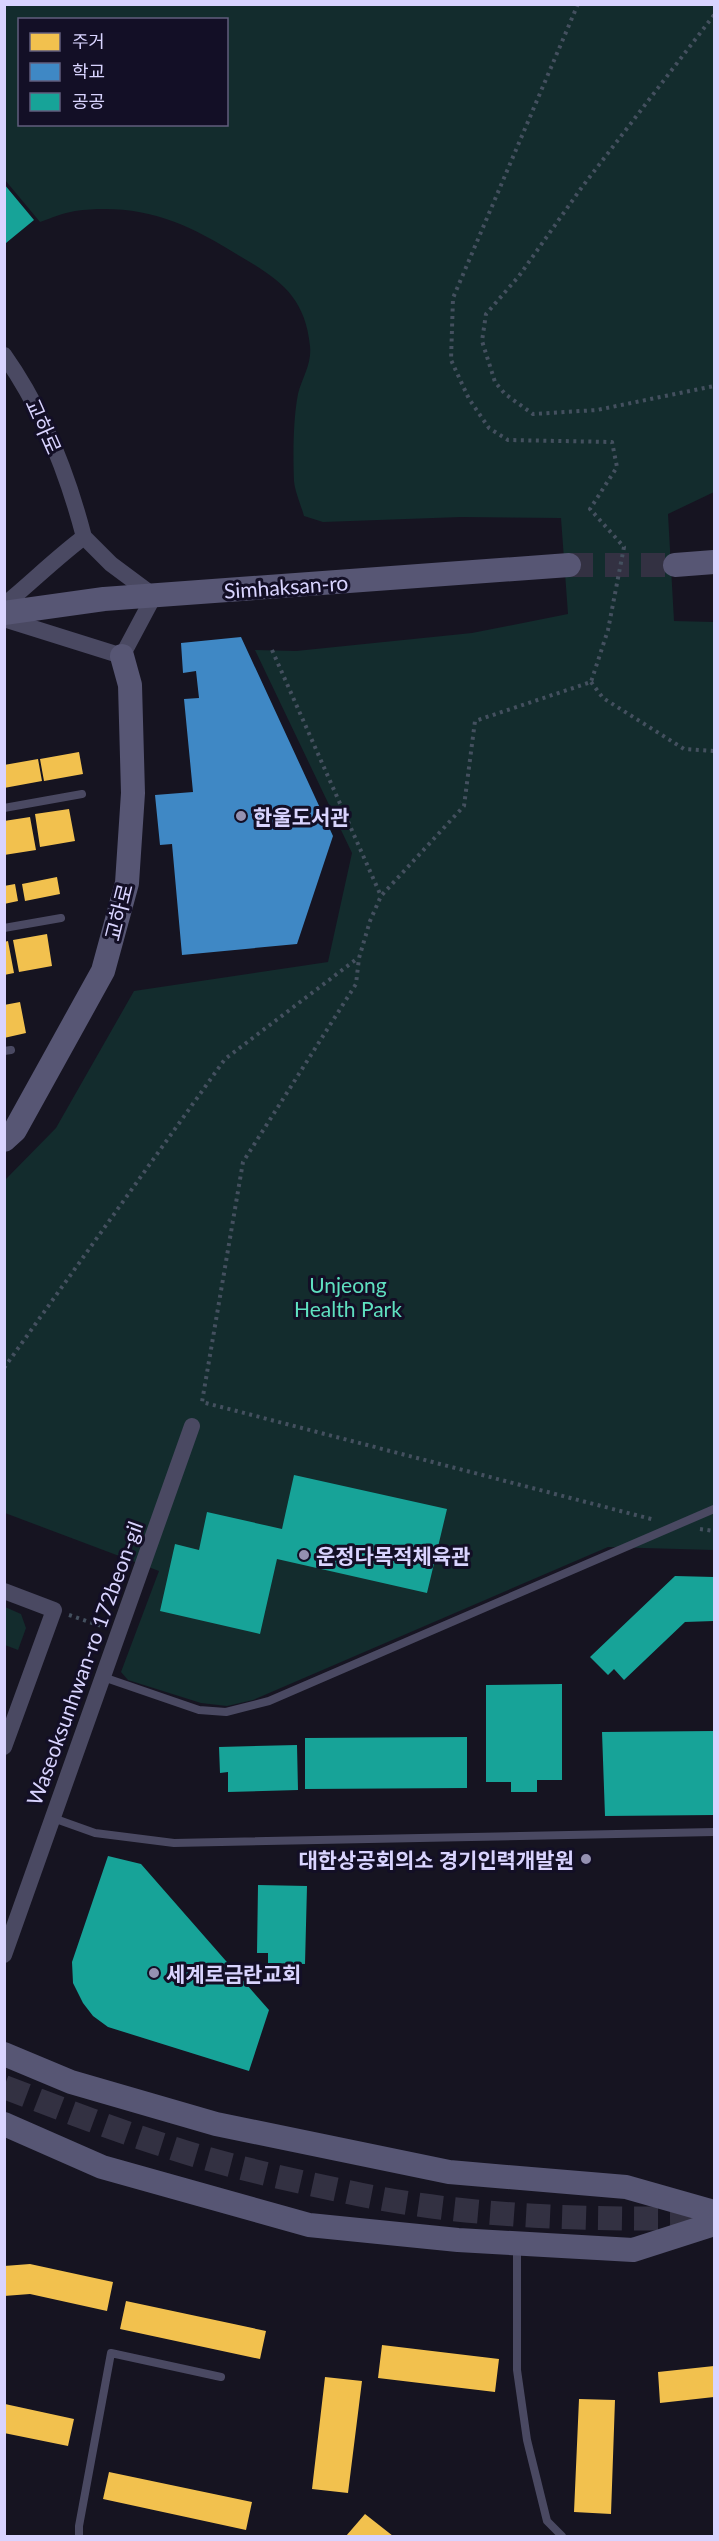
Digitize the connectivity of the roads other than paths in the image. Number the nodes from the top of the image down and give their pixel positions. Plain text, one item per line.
1 (4, 355) edge
2 (84, 537) junction
3 (714, 562) edge
4 (569, 565) tunnel mouth
5 (675, 565) tunnel mouth
6 (154, 596) junction
7 (4, 605) edge
8 (4, 613) edge
9 (4, 619) edge
10 (122, 656) junction
11 (82, 794) dead end
12 (4, 808) edge
13 (61, 918) dead end
14 (4, 928) edge
15 (4, 1140) edge
16 (192, 1426) dead end
17 (714, 1509) edge
18 (4, 1591) edge
19 (103, 1677) junction
20 (4, 1747) edge
21 (53, 1818) junction
22 (714, 1832) edge
23 (11, 1913) edge
24 (4, 1955) edge
25 (4, 2054) edge
26 (4, 2124) edge
27 (714, 2212) edge
28 (714, 2224) edge
29 (517, 2244) junction
30 (221, 2377) dead end
31 (80, 2536) edge
32 (562, 2536) edge

1 - 2 street, 교하로
2 - 6 street
2 - 7 street
3 - 5 street
4 - 6 street, Simhaksan-ro
6 - 8 street, Simhaksan-ro
6 - 10 street
9 - 10 street
10 - 15 street, 교하로
11 - 12 lane
13 - 14 lane
16 - 19 street, Waseoksunhwan-ro 172beon-gil
17 - 19 lane
18 - 20 street
19 - 21 street, Waseoksunhwan-ro 172beon-gil
21 - 22 lane
21 - 23 street, Waseoksunhwan-ro 172beon-gil
23 - 24 street, Waseoksunhwan-ro 172beon-gil
25 - 27 street
26 - 29 street
28 - 29 street
29 - 32 lane
30 - 31 lane

